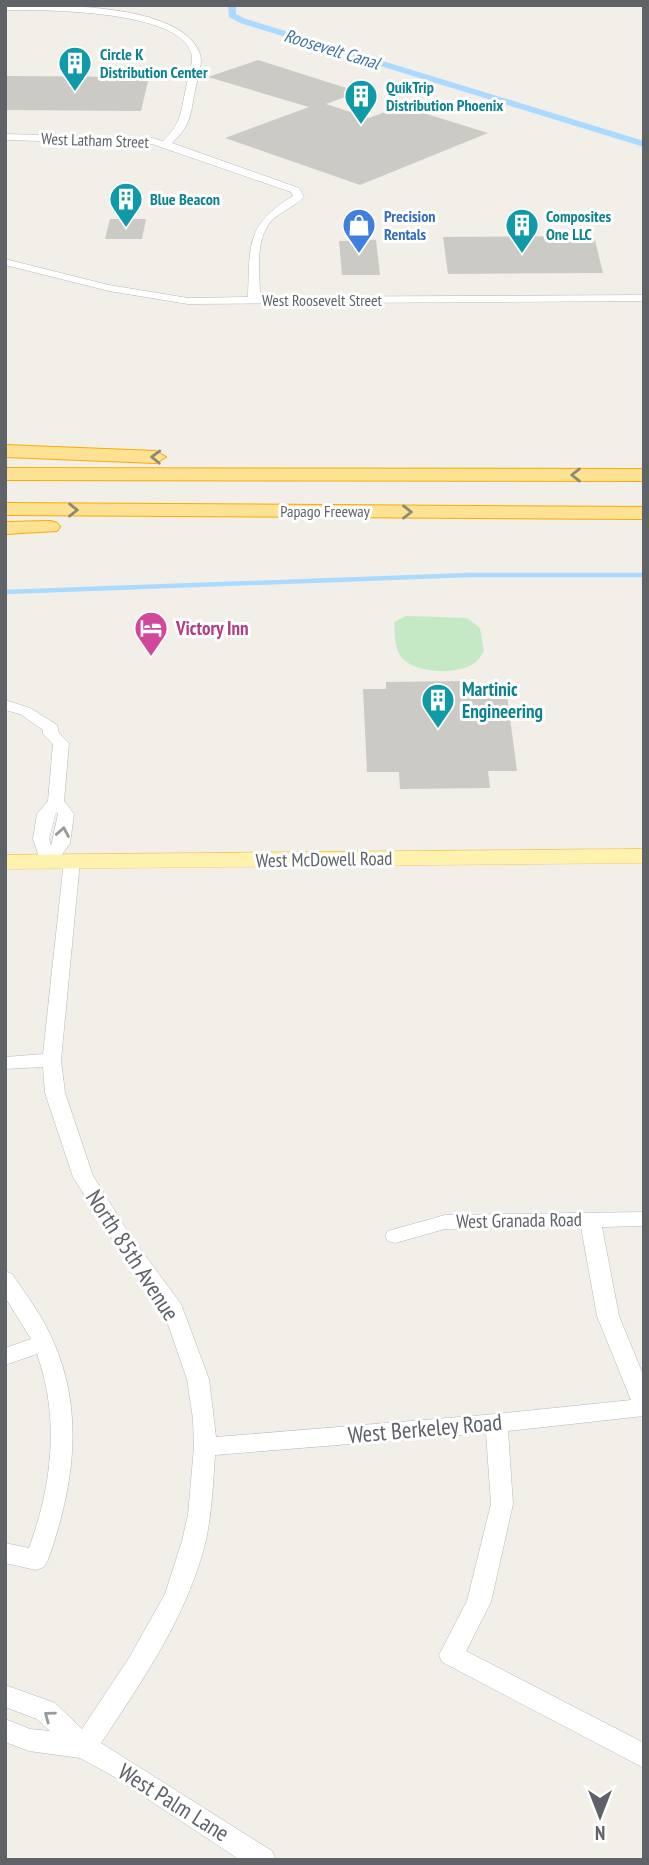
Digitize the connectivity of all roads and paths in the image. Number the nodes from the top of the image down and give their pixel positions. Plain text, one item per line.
1 (5, 7) edge
2 (5, 137) edge
3 (165, 144) junction
4 (5, 262) edge
5 (644, 298) edge
6 (254, 301) junction
7 (5, 450) edge
8 (5, 474) edge
9 (321, 474) junction
10 (644, 475) edge
11 (5, 509) edge
12 (338, 511) junction
13 (644, 513) edge
14 (5, 528) edge
15 (5, 705) edge
16 (644, 856) edge
17 (72, 861) junction
18 (5, 862) edge
19 (48, 862) junction
20 (52, 1060) junction
21 (5, 1063) edge
22 (590, 1219) junction
23 (644, 1219) edge
24 (396, 1236) dead end
25 (5, 1279) edge
26 (43, 1343) junction
27 (5, 1357) edge
28 (644, 1406) edge
29 (496, 1423) junction
30 (205, 1447) junction
31 (5, 1553) edge
32 (5, 1696) edge
33 (5, 1731) edge
34 (84, 1747) junction
35 (644, 1756) edge
36 (263, 1860) edge

1 - 3 street
2 - 3 street, West Latham Street
3 - 6 street, West Latham Street
4 - 6 street, West Roosevelt Street
5 - 6 street, West Roosevelt Street
9 -> 7 highway
8 - 9 highway, Papago Freeway
10 -> 9 highway, Papago Freeway
11 -> 12 highway, Papago Freeway
12 -> 13 highway, Papago Freeway
12 - 14 highway
15 - 19 street
16 - 17 main road, West McDowell Road
17 - 19 main road, West McDowell Road
17 - 20 street, North 85th Avenue
18 - 19 main road, West McDowell Road
20 - 21 street
20 - 30 street, North 85th Avenue
22 - 23 street, West Granada Road
22 - 24 street, West Granada Road
22 - 28 street
25 - 26 street
26 - 27 street
26 - 31 street
28 - 29 street, West Berkeley Road
29 - 30 street, West Berkeley Road
29 - 35 street
30 - 34 street, North 85th Avenue
34 -> 32 street, West Palm Lane
33 - 34 street, West Palm Lane
34 - 36 street, West Palm Lane

